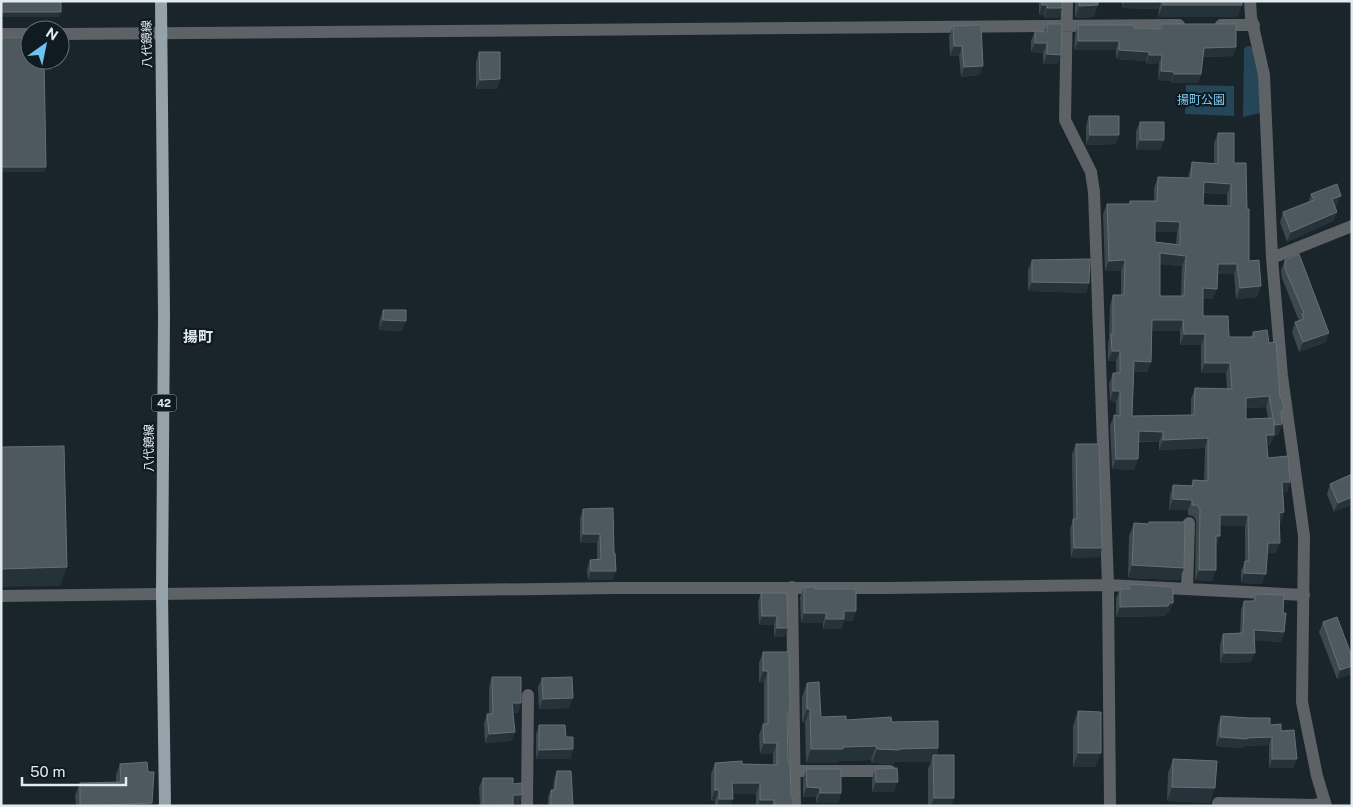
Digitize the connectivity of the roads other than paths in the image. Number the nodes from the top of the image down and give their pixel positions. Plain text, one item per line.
1 (161, 1) edge
2 (1067, 1) edge
3 (1250, 1) edge
4 (1188, 25) edge
5 (1207, 25) edge
6 (1254, 25) junction
7 (1066, 26) junction
8 (161, 33) junction
9 (1, 34) edge
10 (20, 34) edge
11 (70, 34) edge
12 (1352, 226) edge
13 (1272, 258) junction
14 (1189, 523) dead end
15 (1108, 584) junction
16 (792, 587) junction
17 (1187, 589) junction
18 (162, 594) junction
19 (1304, 594) junction
20 (1, 596) edge
21 (528, 696) dead end
22 (795, 771) junction
23 (890, 771) edge
24 (1218, 804) dead end
25 (1326, 804) edge
26 (164, 806) edge
27 (527, 806) edge
28 (795, 806) edge
29 (1110, 806) edge

1 - 8 main road, 八代鏡線 / 42
2 - 7 street
3 - 6 street
4 - 7 street
5 - 6 street
6 - 13 street
7 - 8 street
7 - 15 street
8 - 11 street
8 - 18 main road, 八代鏡線 / 42
9 - 10 street
12 - 13 street
13 - 19 street
14 - 17 street
15 - 16 street
15 - 17 street
15 - 29 street
16 - 18 street
16 - 22 street
17 - 19 street
18 - 20 street
18 - 26 main road, 八代鏡線 / 42
19 - 25 street
21 - 27 street
22 - 23 street
22 - 28 street
24 - 25 street

